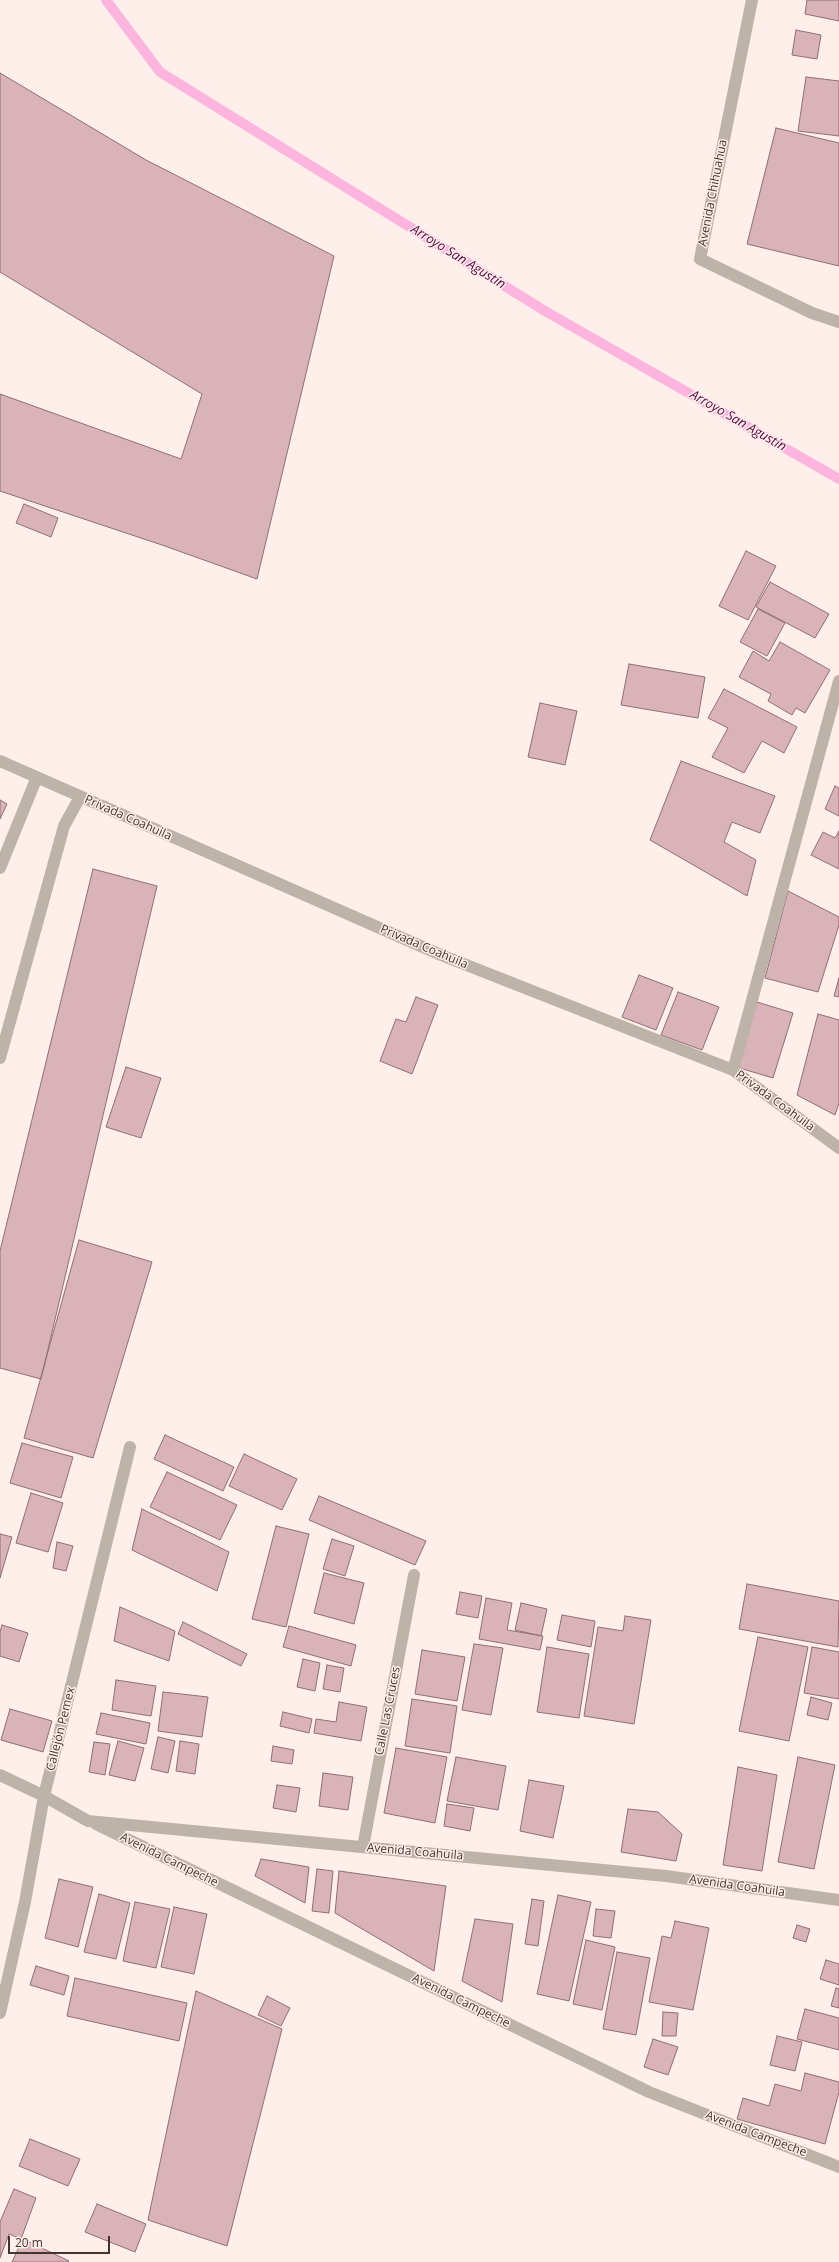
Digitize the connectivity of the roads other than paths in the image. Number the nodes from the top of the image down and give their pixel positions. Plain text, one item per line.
1 (752, 0) edge
2 (839, 322) edge
3 (839, 681) edge
4 (0, 761) edge
5 (36, 777) junction
6 (80, 797) junction
7 (0, 868) edge
8 (0, 1058) edge
9 (733, 1070) junction
10 (839, 1148) edge
11 (130, 1447) dead end
12 (414, 1575) dead end
13 (0, 1775) edge
14 (44, 1796) junction
15 (88, 1821) junction
16 (363, 1847) junction
17 (839, 1900) edge
18 (0, 2013) edge
19 (839, 2166) edge

1 - 2 street, Avenida Chihuahua
3 - 9 street
4 - 5 street, Privada Coahuila
5 - 6 street, Privada Coahuila
5 - 7 street
6 - 8 street
6 - 9 street, Privada Coahuila
9 - 10 street, Privada Coahuila
11 - 14 street, Callejón Pemex
12 - 16 street, Calle Las Cruces
13 - 14 street, Avenida Coahuila
14 - 15 street, Avenida Coahuila
14 - 18 street, Callejón Pemex
15 - 16 street, Avenida Coahuila
15 - 19 street, Avenida Campeche
16 - 17 street, Avenida Coahuila

